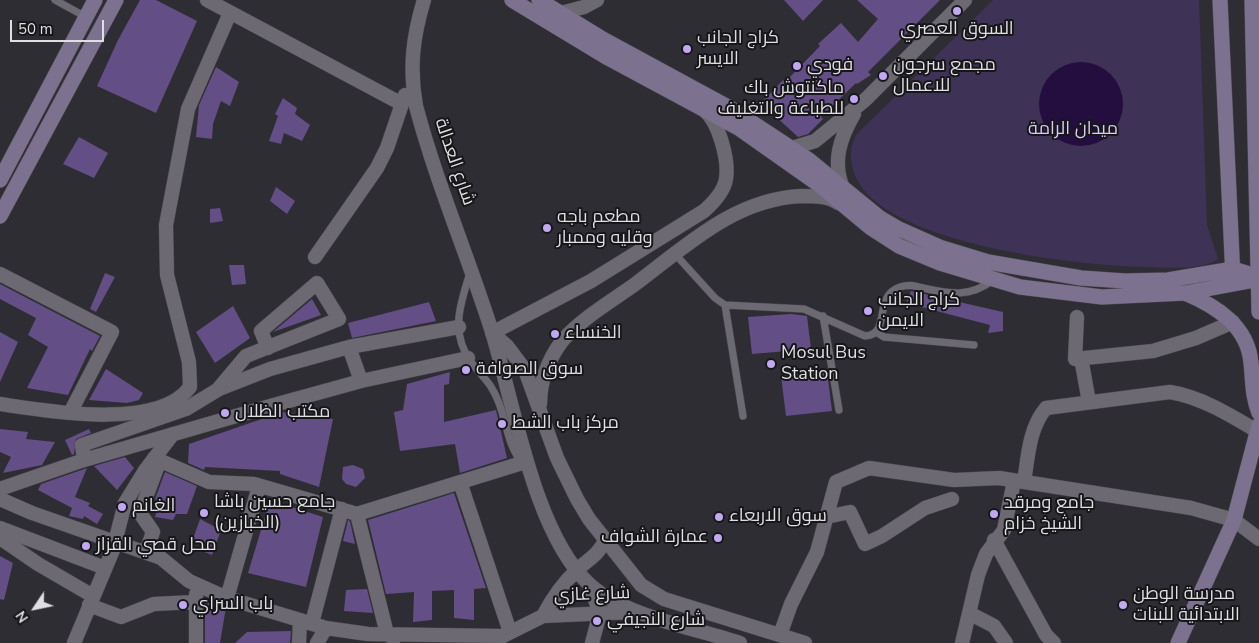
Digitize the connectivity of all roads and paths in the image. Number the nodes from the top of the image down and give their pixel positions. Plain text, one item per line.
1 (56, 0) edge
2 (95, 0) edge
3 (116, 0) edge
4 (207, 0) edge
5 (424, 0) edge
6 (512, 0) edge
7 (539, 0) edge
8 (597, 0) edge
9 (965, 0) edge
10 (1220, 0) edge
11 (1252, 0) edge
12 (230, 12) junction
13 (561, 14) junction
14 (86, 17) junction
15 (411, 76) junction
16 (865, 100) junction
17 (402, 104) junction
18 (698, 105) junction
19 (792, 148) junction
20 (0, 180) edge
21 (843, 188) junction
22 (845, 207) junction
23 (0, 216) edge
24 (675, 254) junction
25 (315, 257) dead end
26 (1233, 270) junction
27 (470, 271) junction
28 (0, 274) edge
29 (993, 280) junction
30 (1258, 280) edge
31 (1233, 285) junction
32 (1185, 293) junction
33 (726, 305) junction
34 (1259, 312) edge
35 (823, 316) junction
36 (1077, 317) dead end
37 (1233, 322) junction
38 (459, 327) junction
39 (876, 332) junction
40 (492, 333) junction
41 (974, 345) dead end
42 (349, 347) junction
43 (268, 348) junction
44 (468, 358) junction
45 (1081, 358) junction
46 (361, 382) junction
47 (218, 389) junction
48 (1088, 402) junction
49 (0, 404) edge
50 (540, 408) junction
51 (839, 410) dead end
52 (70, 413) junction
53 (1259, 413) edge
54 (743, 416) dead end
55 (1258, 428) edge
56 (173, 434) junction
57 (157, 459) junction
58 (84, 460) junction
59 (526, 466) junction
60 (460, 482) junction
61 (1019, 482) junction
62 (259, 486) junction
63 (0, 489) edge
64 (0, 499) edge
65 (952, 499) dead end
66 (342, 509) junction
67 (357, 514) junction
68 (826, 517) junction
69 (1234, 520) junction
70 (0, 528) edge
71 (0, 538) edge
72 (1259, 539) edge
73 (606, 540) junction
74 (994, 540) junction
75 (115, 541) junction
76 (146, 552) junction
77 (105, 568) junction
78 (576, 570) junction
79 (196, 584) junction
80 (590, 584) junction
81 (228, 598) junction
82 (91, 601) junction
83 (195, 602) junction
84 (600, 612) junction
85 (642, 612) junction
86 (969, 613) junction
87 (543, 616) junction
88 (306, 622) junction
89 (326, 628) junction
90 (780, 635) junction
91 (500, 637) edge
92 (703, 637) edge
93 (393, 639) edge
94 (74, 643) edge
95 (196, 643) edge
96 (299, 643) edge
97 (316, 643) edge
98 (592, 643) edge
99 (740, 643) edge
100 (805, 643) edge
101 (962, 643) edge
102 (1006, 643) edge
103 (1054, 643) edge
104 (1178, 643) edge

1 - 14 lane
2 - 14 main road
3 - 23 main road
4 - 12 street
5 - 15 street, شارع العدالة
6 - 18 main road
7 - 13 main road
8 - 13 street
9 - 16 street
10 - 26 main road
11 - 30 main road
12 - 17 street
12 - 52 street
13 - 19 main road
14 - 20 main road
15 - 17 street
15 - 27 street, شارع العدالة
16 - 19 street
16 - 21 street
17 - 25 street
18 - 22 main road
18 - 40 street
19 - 21 main road
21 - 26 main road
22 - 24 street
22 - 29 main road
24 - 33 lane
24 - 50 street
26 - 30 main road
26 - 31 main road
27 - 38 lane
27 - 40 street, شارع العدالة
28 - 52 street
29 - 32 main road
29 - 39 lane
30 - 31 main road
30 - 34 main road
31 - 32 main road
32 - 37 main road
33 - 35 lane
33 - 54 lane
35 - 39 lane
35 - 51 lane
36 - 45 street
37 - 45 street
37 - 53 main road
38 - 42 street
38 - 44 lane
39 - 41 lane
40 - 50 street
40 - 59 street, شارع العدالة
42 - 46 street
42 - 47 street
43 - 43 street
43 - 47 street
44 - 46 street
44 - 59 lane
45 - 48 street
46 - 56 street
47 - 58 street
48 - 55 street
48 - 61 street
49 - 52 street
50 - 73 street
55 - 69 main road
56 - 57 street
56 - 58 street
57 - 62 street
57 - 75 street
57 - 76 street
58 - 63 street
59 - 60 street
59 - 78 street, شارع العدالة
60 - 67 street
60 - 91 street
61 - 68 street
61 - 69 street
61 - 74 street
62 - 66 street
62 - 81 street
64 - 75 street
65 - 68 street
66 - 67 street
66 - 88 street
67 - 93 street
68 - 90 street
69 - 72 street
69 - 104 main road
70 - 77 street
71 - 82 street
73 - 78 street, شارع غازي
73 - 90 street
74 - 86 street
74 - 103 street
75 - 76 street
75 - 77 street
76 - 79 street
77 - 82 street
78 - 80 street, شارع العدالة
78 - 87 street, شارع غازي
79 - 81 street
79 - 83 street
80 - 84 street
80 - 85 street, شارع العدالة
81 - 88 street
82 - 83 street
82 - 94 street
83 - 95 street
84 - 85 street, شارع غازي
84 - 87 street, شارع غازي
84 - 98 street
85 - 92 street
86 - 101 street
86 - 102 street
87 - 91 street, شارع غازي
88 - 89 street
88 - 96 street
89 - 93 street
89 - 97 street
90 - 100 street
91 - 93 street
92 - 99 street

